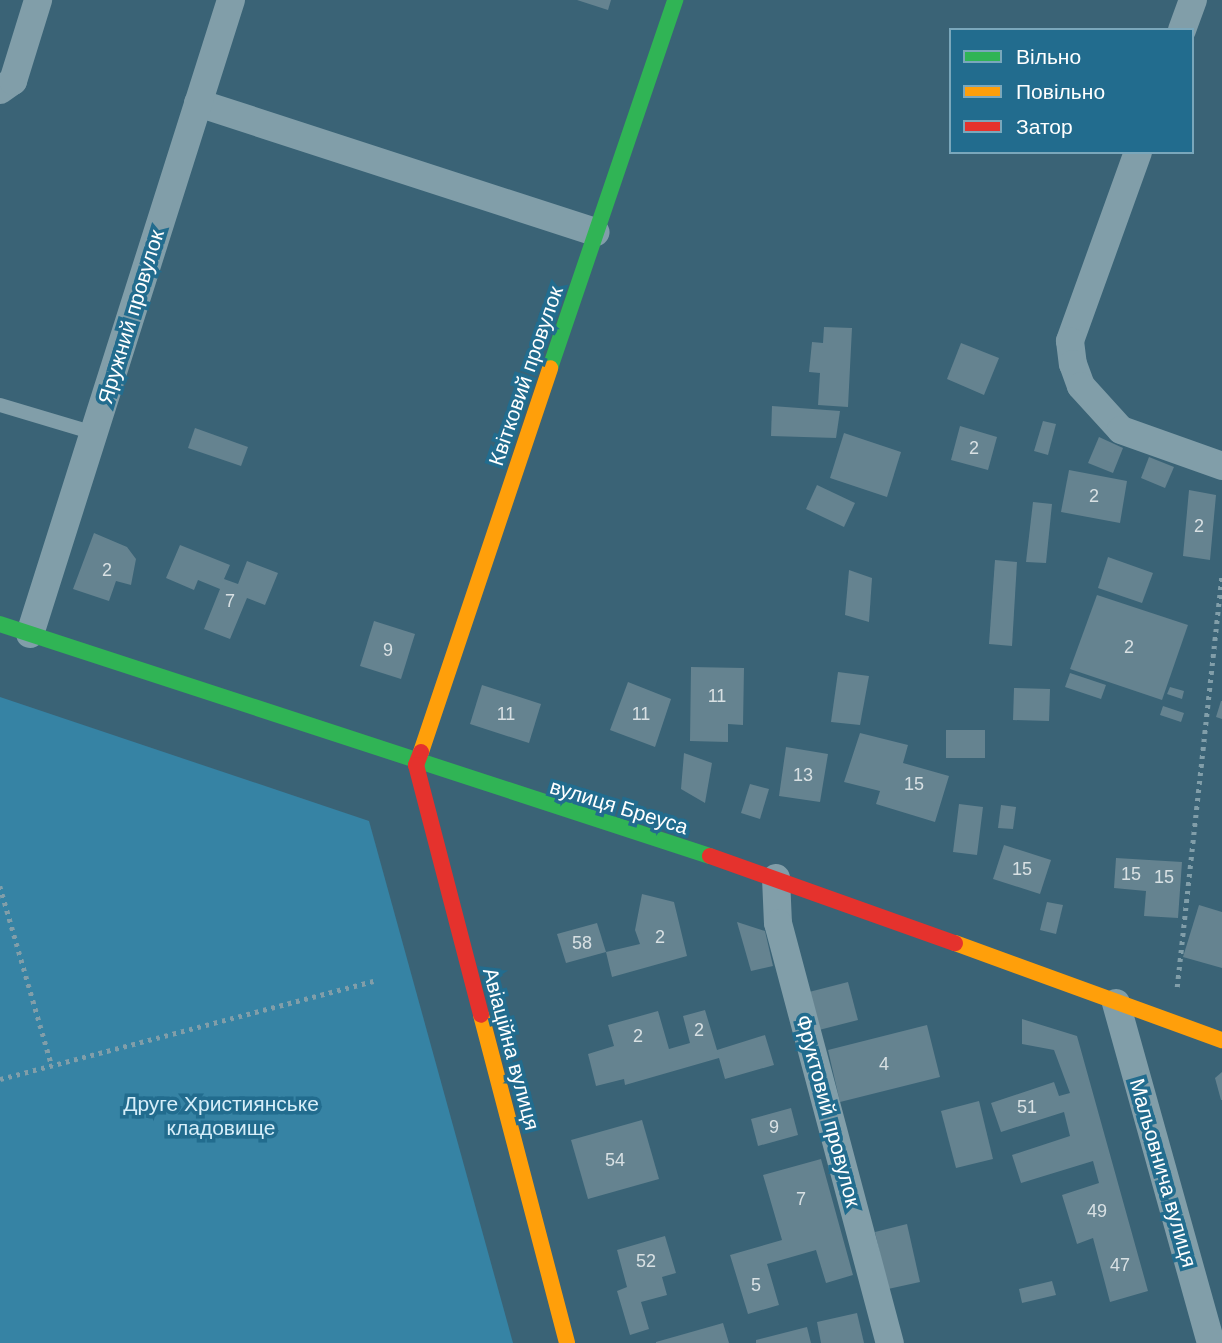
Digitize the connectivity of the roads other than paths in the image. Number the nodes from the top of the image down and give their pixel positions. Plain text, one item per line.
1 (38, 0) edge
2 (231, 0) edge
3 (675, 0) edge
4 (1192, 0) edge
5 (1183, 28) edge
6 (0, 90) edge
7 (198, 103) junction
8 (1137, 154) edge
9 (596, 232) junction
10 (0, 405) edge
11 (94, 433) junction
12 (1222, 466) edge
13 (0, 624) edge
14 (30, 634) junction
15 (416, 765) junction
16 (776, 878) junction
17 (1116, 1003) junction
18 (1222, 1040) edge
19 (567, 1343) edge
20 (890, 1343) edge
21 (1211, 1343) edge

1 - 6 street
2 - 7 street, Яружний провулок
3 - 9 street, Квітковий провулок
4 - 5 street
7 - 9 street
7 - 11 street, Яружний провулок
8 - 12 street
9 - 15 street, Квітковий провулок
10 - 11 lane
11 - 14 street, Яружний провулок
13 - 14 street, вулиця Бреуса
14 - 15 street, вулиця Бреуса
15 - 16 street, вулиця Бреуса
15 - 19 street, Авіаційна вулиця
16 - 17 street, вулиця Бреуса
16 - 20 street, Фруктовий провулок
17 - 18 street, вулиця Бреуса
17 - 21 street, Мальовнича вулиця

